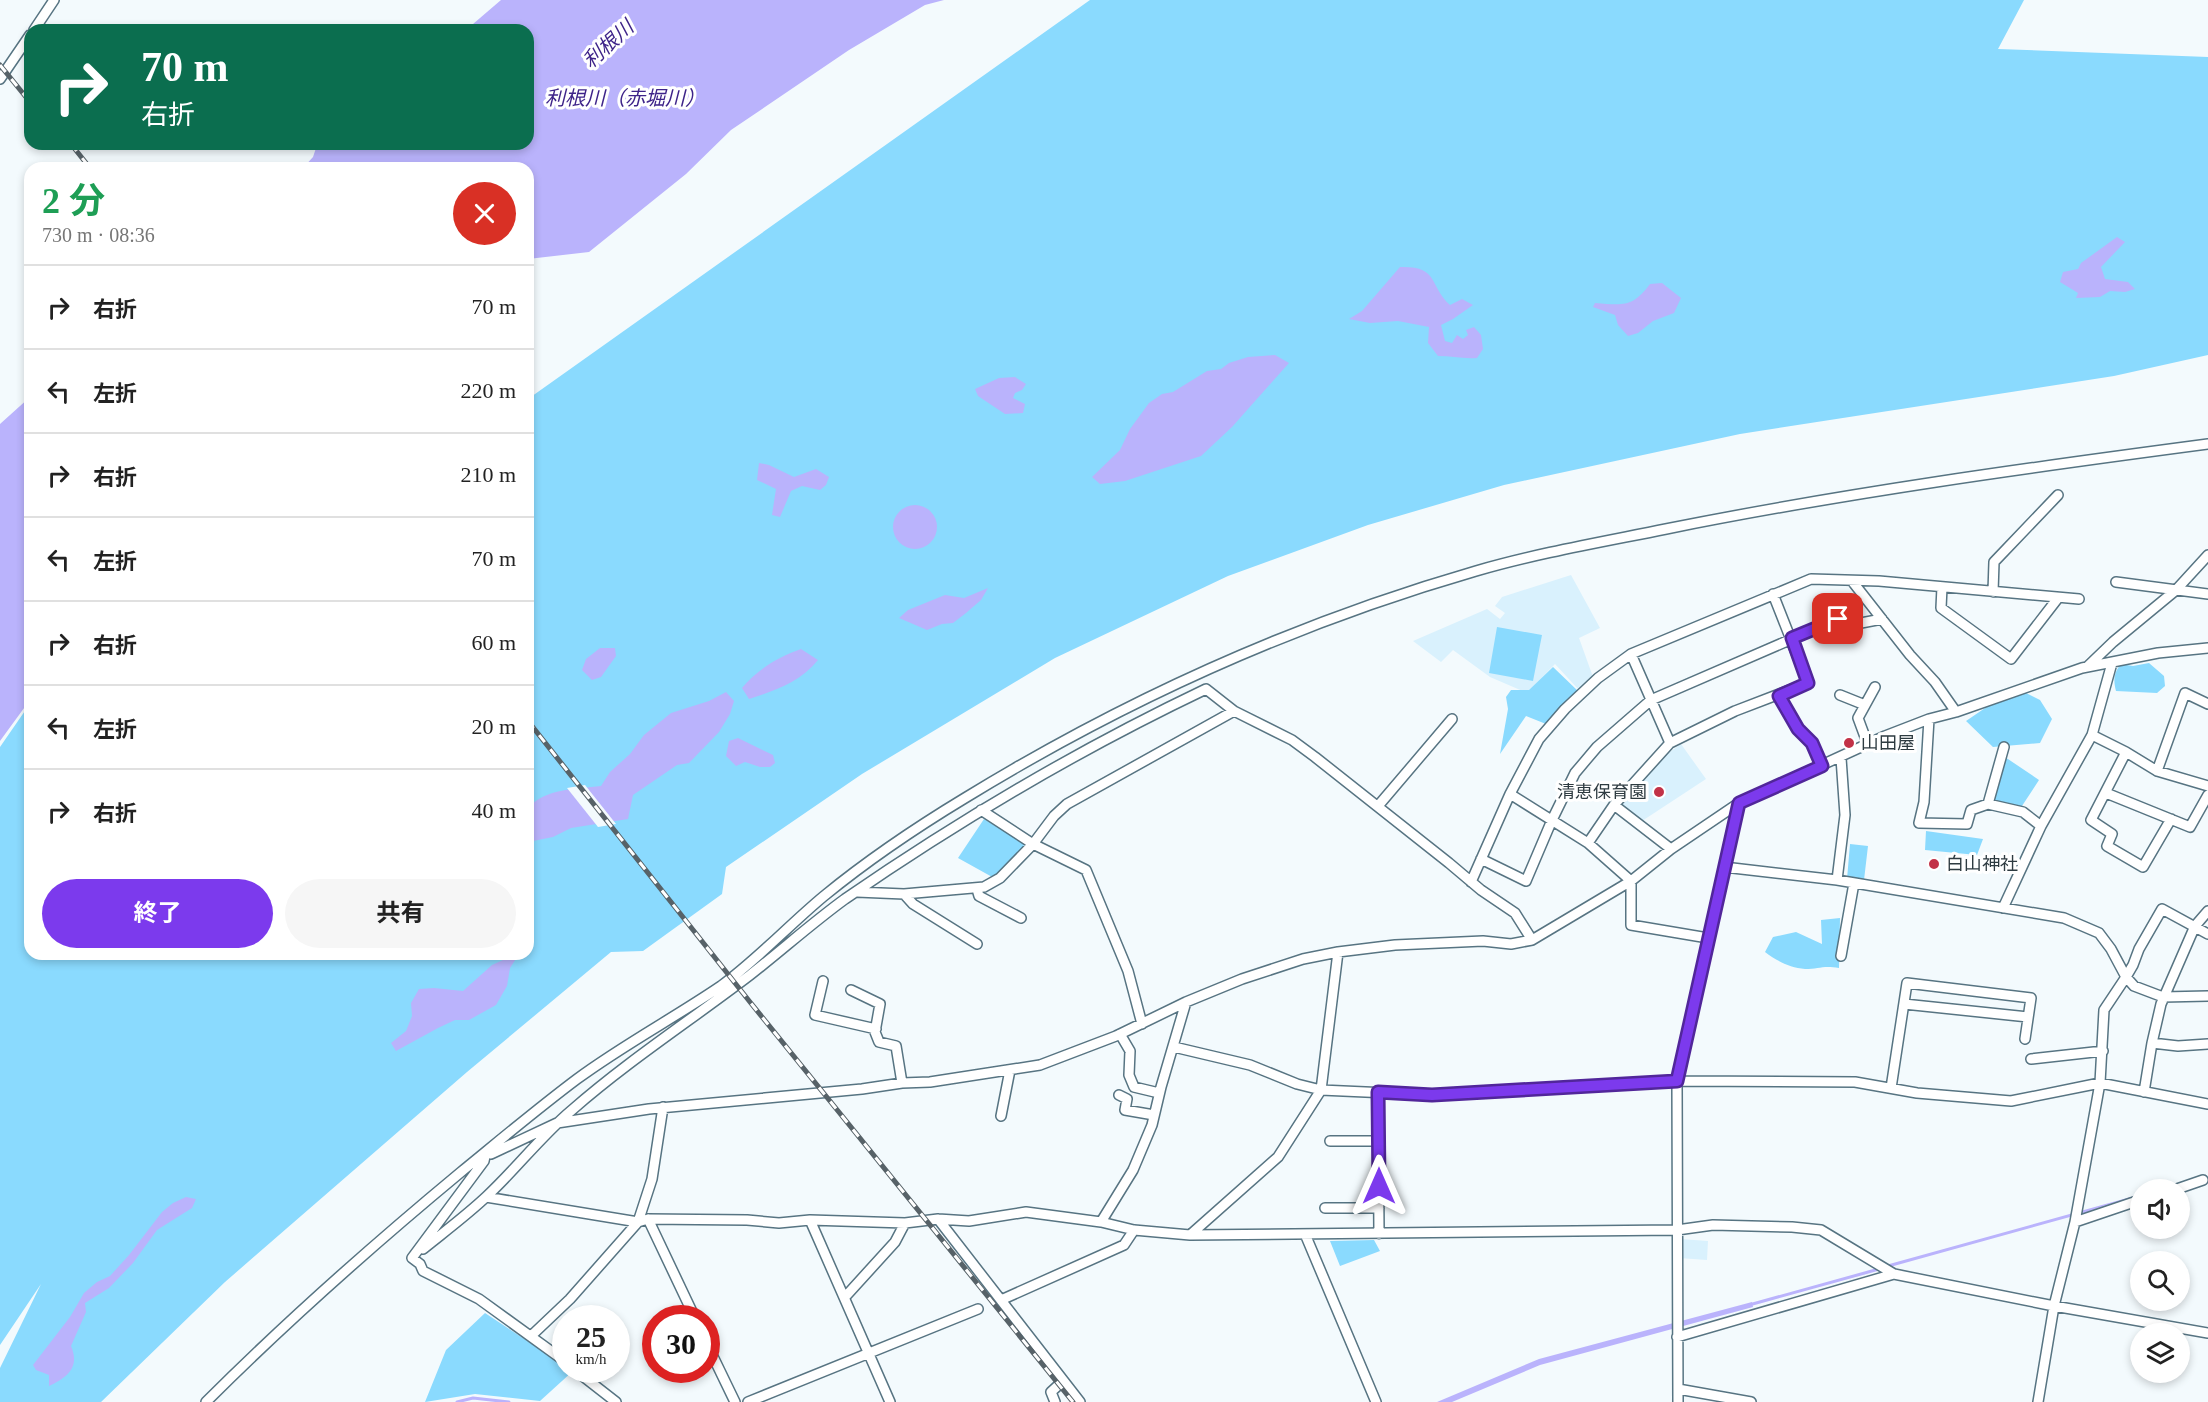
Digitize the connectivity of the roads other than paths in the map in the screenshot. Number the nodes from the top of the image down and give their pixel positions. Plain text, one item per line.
1 (54, 0) edge
2 (38, 24) edge
3 (24, 44) edge
4 (0, 79) edge
5 (2208, 444) edge
6 (2058, 495) dead end
7 (2208, 555) edge
8 (1852, 581) junction
9 (2116, 582) dead end
10 (1942, 587) junction
11 (2176, 590) junction
12 (1993, 592) junction
13 (1773, 594) junction
14 (2208, 594) edge
15 (2058, 598) junction
16 (2079, 599) dead end
17 (1882, 619) junction
18 (1792, 638) junction
19 (2208, 648) edge
20 (1631, 654) junction
21 (2112, 663) junction
22 (2087, 668) junction
23 (1875, 687) dead end
24 (1840, 695) dead end
25 (1779, 696) junction
26 (1651, 700) junction
27 (2208, 704) edge
28 (1865, 705) junction
29 (1234, 711) junction
30 (1956, 712) junction
31 (1452, 719) dead end
32 (1929, 719) junction
33 (2092, 735) junction
34 (1670, 743) junction
35 (1868, 745) junction
36 (2004, 747) dead end
37 (2126, 752) junction
38 (1841, 758) junction
39 (1822, 766) junction
40 (2157, 771) junction
41 (2208, 786) edge
42 (2106, 793) junction
43 (1510, 794) junction
44 (2208, 795) edge
45 (1739, 803) junction
46 (1988, 804) junction
47 (1614, 805) junction
48 (1377, 806) junction
49 (981, 810) junction
50 (2171, 819) junction
51 (1551, 820) junction
52 (2041, 826) junction
53 (1588, 843) junction
54 (1033, 844) junction
55 (1671, 849) junction
56 (1481, 859) junction
57 (1724, 867) junction
58 (1837, 880) junction
59 (1631, 881) junction
60 (1471, 882) junction
61 (1854, 883) junction
62 (977, 889) junction
63 (857, 892) junction
64 (904, 894) junction
65 (2003, 908) junction
66 (2208, 911) edge
67 (1021, 918) dead end
68 (2195, 926) junction
69 (2208, 934) edge
70 (1708, 938) junction
71 (1532, 940) junction
72 (977, 944) dead end
73 (1338, 952) junction
74 (1841, 956) dead end
75 (2127, 977) junction
76 (823, 981) dead end
77 (851, 990) dead end
78 (2208, 996) edge
79 (2163, 997) junction
80 (1186, 1002) junction
81 (1904, 1004) junction
82 (2028, 1017) junction
83 (1142, 1024) junction
84 (876, 1029) junction
85 (1120, 1034) junction
86 (2025, 1039) dead end
87 (2151, 1043) junction
88 (2208, 1044) edge
89 (1174, 1047) junction
90 (2103, 1051) junction
91 (2031, 1059) dead end
92 (1010, 1070) junction
93 (1677, 1081) junction
94 (902, 1083) junction
95 (2100, 1083) junction
96 (1891, 1088) junction
97 (1321, 1090) junction
98 (1378, 1092) junction
99 (2144, 1092) junction
100 (1159, 1093) junction
101 (1119, 1095) dead end
102 (2208, 1104) edge
103 (663, 1107) junction
104 (1154, 1115) junction
105 (1001, 1116) dead end
106 (557, 1123) junction
107 (1330, 1141) dead end
108 (1378, 1141) junction
109 (486, 1152) junction
110 (2203, 1180) dead end
111 (2190, 1184) edge
112 (486, 1197) junction
113 (2130, 1203) edge
114 (1325, 1208) dead end
115 (1379, 1208) junction
116 (938, 1219) junction
117 (810, 1220) junction
118 (643, 1221) junction
119 (1101, 1222) junction
120 (2075, 1222) junction
121 (905, 1223) junction
122 (1134, 1230) junction
123 (1677, 1230) junction
124 (1305, 1234) junction
125 (1379, 1234) junction
126 (1190, 1235) junction
127 (412, 1258) junction
128 (1894, 1274) junction
129 (845, 1297) junction
130 (1001, 1300) junction
131 (688, 1305) edge
132 (2054, 1306) junction
133 (978, 1309) dead end
134 (2208, 1333) edge
135 (531, 1336) junction
136 (1677, 1337) junction
137 (552, 1352) edge
138 (868, 1352) junction
139 (720, 1371) edge
140 (1063, 1381) junction
141 (592, 1383) edge
142 (1677, 1389) junction
143 (206, 1402) edge
144 (616, 1402) edge
145 (735, 1402) edge
146 (748, 1402) edge
147 (890, 1402) edge
148 (1055, 1402) edge
149 (1080, 1402) edge
150 (1376, 1402) edge
151 (1678, 1402) edge
152 (1751, 1402) edge
153 (2038, 1402) edge

1 - 2 street
3 - 4 street
5 - 109 street
6 - 12 street
7 - 11 street
8 - 10 street
8 - 13 street
8 - 17 street
9 - 11 street
10 - 12 street
10 - 15 street
11 - 14 street
11 - 22 street
12 - 15 street
13 - 18 street
13 - 20 street
15 - 16 street
17 - 18 street
17 - 30 street
18 - 25 street
18 - 26 street
19 - 21 street
20 - 26 street
20 - 43 street
21 - 22 street
21 - 33 street
22 - 30 street
23 - 28 street
24 - 28 street
25 - 34 street
25 - 39 street
26 - 34 street
26 - 51 street
27 - 40 street
28 - 35 street
29 - 48 street
29 - 49 street
29 - 54 street
30 - 32 street
31 - 48 street
32 - 35 street
32 - 46 street
33 - 37 street
33 - 52 street
34 - 47 street
35 - 38 street
36 - 46 street
37 - 40 street
37 - 42 street
38 - 39 street
38 - 58 street
39 - 45 street
40 - 41 street
42 - 50 street
42 - 50 street
43 - 51 street
43 - 56 street
44 - 50 street
45 - 55 street
45 - 57 street
46 - 52 street
47 - 53 street
47 - 55 street
48 - 60 street
49 - 54 street
49 - 63 street
51 - 53 street
51 - 56 street
52 - 65 street
53 - 59 street
54 - 62 street
54 - 83 street
55 - 59 street
56 - 60 street
57 - 58 street
57 - 70 street
58 - 61 street
59 - 70 street
59 - 71 street
60 - 71 street
61 - 65 street
61 - 74 street
62 - 64 street
62 - 67 street
63 - 64 street
63 - 106 street
64 - 72 street
65 - 75 street
66 - 68 street
68 - 69 street
68 - 75 street
68 - 79 street
70 - 93 street
71 - 73 street
73 - 80 street
73 - 97 street
75 - 79 street
75 - 90 street
76 - 84 street
77 - 84 street
78 - 79 street
79 - 87 street
80 - 83 street
80 - 89 street
81 - 82 street
81 - 82 street
81 - 96 street
82 - 86 street
83 - 85 street
84 - 94 street
85 - 92 street
85 - 100 street
87 - 88 street
87 - 99 street
89 - 97 street
89 - 100 street
90 - 91 street
90 - 95 street
92 - 94 street
92 - 105 street
93 - 96 street
93 - 98 street
93 - 123 street
94 - 103 street
95 - 96 street
95 - 99 street
95 - 120 street
97 - 98 street
97 - 126 street
98 - 108 street
99 - 102 street
100 - 104 street
101 - 104 street
103 - 106 street
103 - 118 street
104 - 119 street
106 - 109 street
106 - 112 street
107 - 108 street
108 - 115 street
109 - 127 street
109 - 143 street
110 - 111 street
112 - 118 street
112 - 127 street
113 - 120 street
114 - 115 street
115 - 125 street
116 - 119 street
116 - 121 street
116 - 130 street
117 - 118 street
117 - 121 street
117 - 129 street
118 - 131 street
118 - 135 street
119 - 122 street
120 - 132 street
121 - 129 street
122 - 126 street
122 - 130 street
123 - 125 street
123 - 128 street
123 - 136 street
124 - 125 street
124 - 126 street
124 - 150 street
127 - 135 street
128 - 132 street
128 - 136 street
129 - 138 street
130 - 140 street
132 - 134 street
132 - 153 street
133 - 138 street
135 - 137 street
136 - 142 street
138 - 146 street
138 - 147 street
139 - 145 street
140 - 148 street
140 - 149 street
141 - 144 street
142 - 151 street
142 - 152 street

